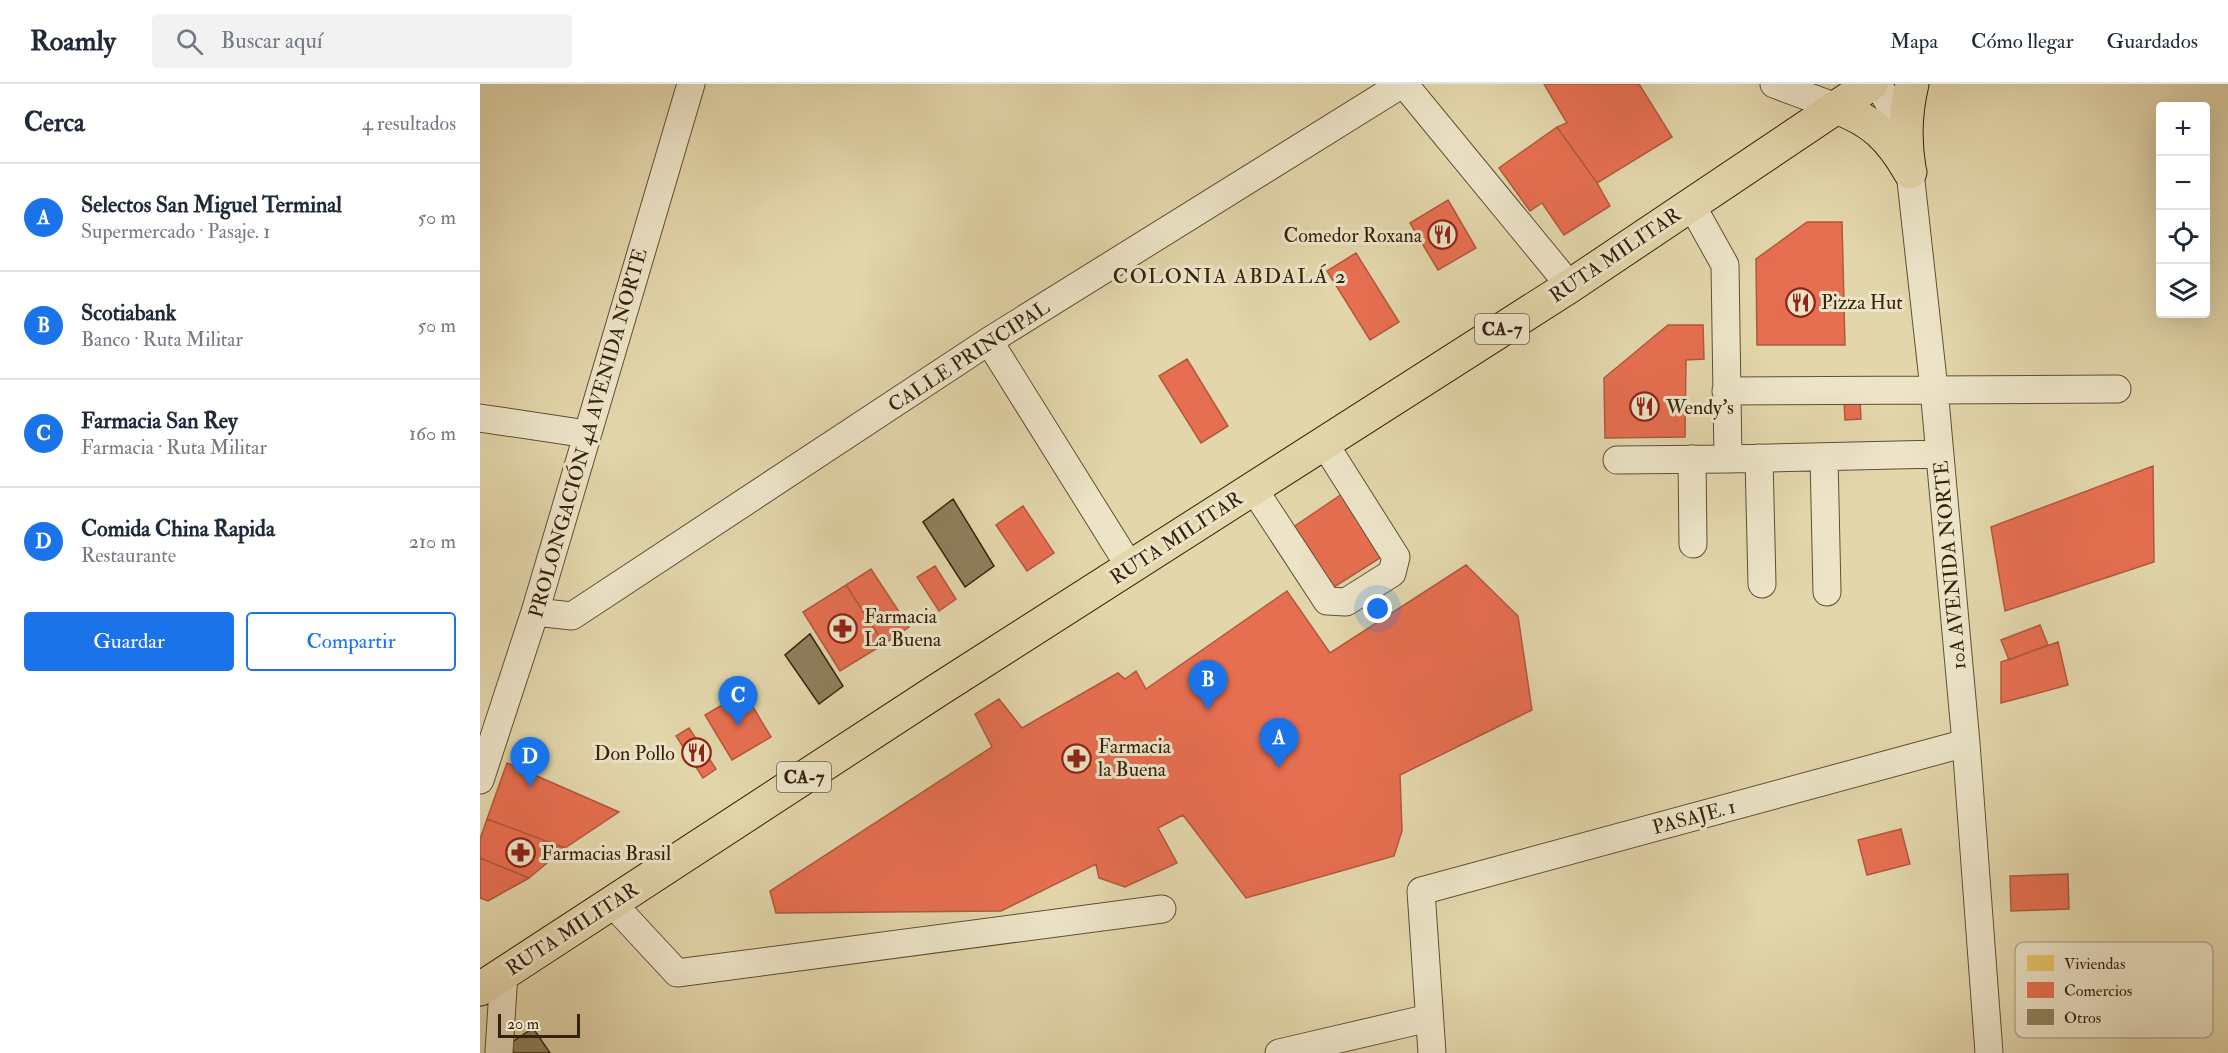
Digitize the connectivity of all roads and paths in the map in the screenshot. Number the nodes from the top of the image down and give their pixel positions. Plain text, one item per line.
1 (691, 84) edge
2 (1403, 84) edge
3 (1774, 84) edge
4 (1870, 84) edge
5 (1878, 84) edge
6 (1912, 84) edge
7 (1836, 107) junction
8 (1910, 172) junction
9 (1691, 204) junction
10 (1570, 286) junction
11 (989, 341) junction
12 (1934, 389) junction
13 (2117, 389) dead end
14 (1726, 391) junction
15 (480, 418) edge
16 (587, 434) junction
17 (1324, 443) junction
18 (1940, 454) junction
19 (1824, 457) junction
20 (1759, 458) junction
21 (1692, 459) junction
22 (1728, 459) junction
23 (1617, 460) dead end
24 (1253, 489) junction
25 (1693, 544) dead end
26 (1130, 567) junction
27 (1762, 584) dead end
28 (1827, 592) dead end
29 (535, 612) junction
30 (1966, 743) junction
31 (480, 780) edge
32 (612, 903) junction
33 (1162, 909) dead end
34 (492, 981) edge
35 (1429, 1018) junction
36 (499, 1052) edge
37 (1279, 1053) edge
38 (1431, 1053) edge
39 (1989, 1053) edge

1 - 16 street, PROLONGACIÓN 4A AVENIDA NORTE
2 - 10 street
2 - 11 street, CALLE PRINCIPAL
3 - 7 street
4 - 7 main road, RUTA MILITAR / CA-7
5 - 8 street, 10A AVENIDA NORTE
6 - 8 main road
7 - 8 main road
7 - 9 main road, RUTA MILITAR / CA-7
8 - 12 street, 10A AVENIDA NORTE
9 - 10 main road, RUTA MILITAR / CA-7
9 - 14 street
10 - 17 main road, RUTA MILITAR / CA-7
11 - 26 street
11 - 29 street, CALLE PRINCIPAL
12 - 13 street
12 - 14 street
12 - 18 street, 10A AVENIDA NORTE
14 - 22 street
15 - 16 street
16 - 29 street, PROLONGACIÓN 4A AVENIDA NORTE
17 - 24 main road, RUTA MILITAR / CA-7
17 - 24 street
18 - 19 street
18 - 30 street, 10A AVENIDA NORTE
19 - 20 street
19 - 28 street
20 - 22 street
20 - 27 street
21 - 22 street
21 - 23 street
21 - 25 street
24 - 26 main road, RUTA MILITAR / CA-7
26 - 32 main road, RUTA MILITAR / CA-7
29 - 31 street, PROLONGACIÓN 4A AVENIDA NORTE
30 - 35 street, PASAJE. 1
30 - 39 street, 10A AVENIDA NORTE
32 - 33 street
32 - 34 main road, RUTA MILITAR / CA-7
34 - 36 street
35 - 37 street
35 - 38 street

